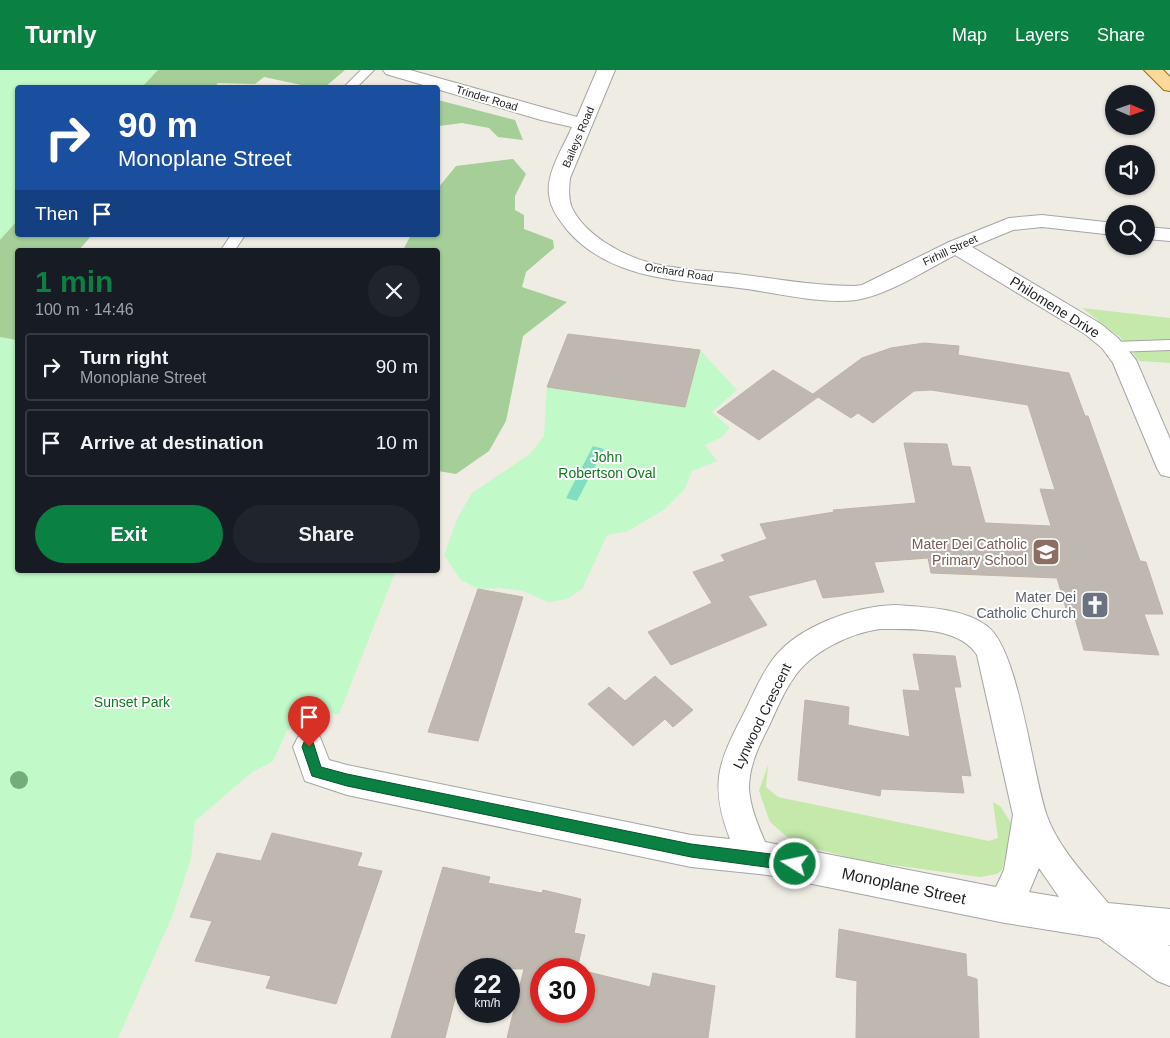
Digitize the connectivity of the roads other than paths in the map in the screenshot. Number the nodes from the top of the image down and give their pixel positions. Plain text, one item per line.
1 (368, 70) edge
2 (392, 70) edge
3 (606, 70) edge
4 (1152, 70) edge
5 (352, 85) edge
6 (1170, 86) edge
7 (583, 124) junction
8 (561, 205) joint
9 (1105, 228) edge
10 (1155, 234) edge
11 (1170, 235) edge
12 (237, 237) edge
13 (956, 246) junction
14 (229, 248) edge
15 (790, 287) joint
16 (1170, 345) edge
17 (1114, 347) junction
18 (1170, 468) edge
19 (309, 747) dead end
20 (1030, 814) junction
21 (755, 858) junction
22 (1005, 906) junction
23 (1102, 921) junction
24 (1170, 927) edge
25 (1170, 968) edge

1 - 5 lane
2 - 7 street, Trinder Road
3 - 7 street, Baileys Road
4 - 6 main road
7 - 8 street, Baileys Road
8 - 15 street, Orchard Road
9 - 13 street, Firhill Street
10 - 11 street
12 - 14 lane
13 - 15 street, Firhill Street
13 - 17 street, Philomene Drive
16 - 17 lane
17 - 18 street, Philomene Drive
19 - 21 street, Monoplane Street
20 - 21 street, Lynwood Crescent
20 - 22 street, Lynwood Crescent
20 - 23 street, Lynwood Crescent
21 - 22 street, Monoplane Street
22 - 23 street, Monoplane Street
23 - 24 street, Monoplane Street
23 - 25 street, Monoplane Street

